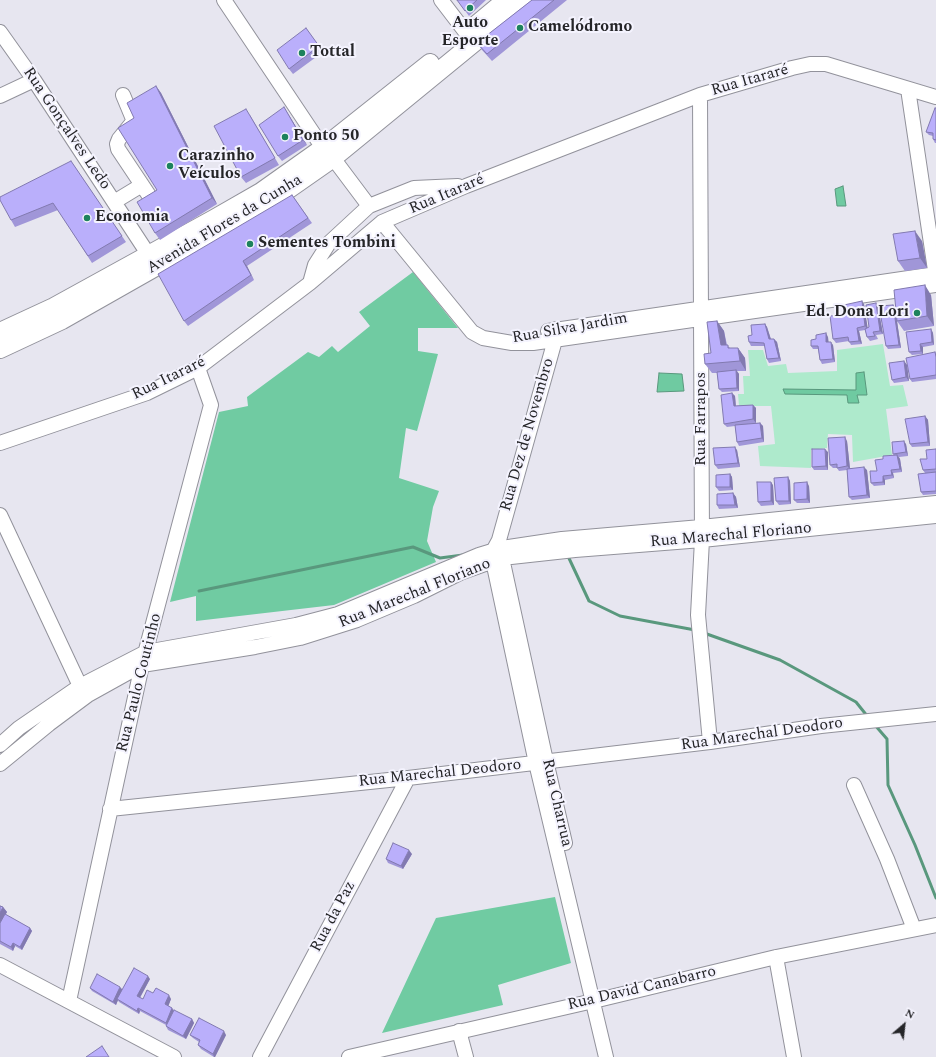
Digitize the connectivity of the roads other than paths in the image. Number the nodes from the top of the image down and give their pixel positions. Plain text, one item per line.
1 (224, 0) edge
2 (442, 0) edge
3 (506, 0) edge
4 (526, 0) edge
5 (0, 32) edge
6 (467, 34) junction
7 (34, 80) junction
8 (908, 89) junction
9 (124, 95) dead end
10 (700, 95) junction
11 (0, 96) edge
12 (936, 97) edge
13 (328, 153) junction
14 (142, 185) junction
15 (466, 186) junction
16 (152, 200) edge
17 (114, 202) junction
18 (369, 206) junction
19 (382, 222) junction
20 (153, 261) junction
21 (936, 278) edge
22 (310, 283) junction
23 (58, 313) junction
24 (702, 313) junction
25 (0, 332) edge
26 (556, 334) junction
27 (0, 349) edge
28 (198, 368) junction
29 (0, 442) edge
30 (936, 503) edge
31 (0, 515) edge
32 (936, 516) edge
33 (837, 520) junction
34 (702, 533) junction
35 (498, 552) junction
36 (298, 632) junction
37 (146, 652) junction
38 (142, 666) junction
39 (84, 690) junction
40 (936, 714) edge
41 (710, 742) junction
42 (0, 745) edge
43 (541, 762) junction
44 (0, 764) edge
45 (408, 778) junction
46 (854, 785) dead end
47 (110, 810) junction
48 (936, 925) edge
49 (914, 929) junction
50 (776, 957) junction
51 (0, 965) edge
52 (69, 1000) junction
53 (597, 1000) junction
54 (460, 1032) junction
55 (386, 1053) edge
56 (174, 1057) edge
57 (260, 1057) edge
58 (349, 1057) edge
59 (466, 1057) edge
60 (606, 1057) edge
61 (616, 1057) edge
62 (794, 1057) edge

1 - 13 street
2 - 6 street
3 - 6 main road, Avenida Flores da Cunha
4 - 13 main road, Avenida Flores da Cunha
5 - 7 street, Rua Gonçalves Ledo
6 - 13 main road, Avenida Flores da Cunha
7 - 11 street
7 - 17 street, Rua Gonçalves Ledo
8 - 10 street, Rua Itararé
8 - 12 street, Rua Itararé
8 - 21 street
9 - 14 street
10 - 15 street, Rua Itararé
10 - 24 street, Rua Farrapos
13 - 18 street
13 - 20 main road, Avenida Flores da Cunha
14 - 16 street
14 - 17 street
15 - 18 street
15 - 19 street, Rua Itararé
17 - 20 street, Rua Gonçalves Ledo
18 - 22 street
19 - 22 street, Rua Itararé
19 - 26 street, Rua Silva Jardim
20 - 23 main road, Avenida Flores da Cunha
21 - 24 street, Rua Silva Jardim
22 - 28 street, Rua Itararé
23 - 25 main road, Avenida Flores da Cunha
23 - 27 main road, Avenida Flores da Cunha
24 - 26 street, Rua Silva Jardim
24 - 34 street, Rua Farrapos
26 - 35 street, Rua Dez de Novembro
28 - 29 street, Rua Itararé
28 - 37 street, Rua Paulo Coutinho
30 - 33 street, Rua Marechal Floriano
31 - 39 street
32 - 33 street, Rua Marechal Floriano
33 - 34 street, Rua Marechal Floriano
34 - 35 street, Rua Marechal Floriano
34 - 41 street, Rua Farrapos
35 - 36 street, Rua Marechal Floriano
35 - 43 street, Rua Charrua
36 - 37 street, Rua Marechal Floriano
36 - 38 street, Rua Marechal Floriano
37 - 38 street, Rua Paulo Coutinho
37 - 39 street, Rua Marechal Floriano
38 - 39 street, Rua Marechal Floriano
38 - 47 street, Rua Paulo Coutinho
39 - 42 street
39 - 44 street, Rua Marechal Floriano
40 - 41 street, Rua Marechal Deodoro
41 - 43 street, Rua Marechal Deodoro
43 - 45 street, Rua Marechal Deodoro
43 - 53 street, Rua Charrua
45 - 47 street, Rua Marechal Deodoro
45 - 57 street, Rua da Paz
46 - 49 street
47 - 52 street, Rua Paulo Coutinho
48 - 49 street, Rua David Canabarro
49 - 50 street, Rua David Canabarro
50 - 53 street, Rua David Canabarro
50 - 62 street
51 - 52 street
52 - 56 street
53 - 54 street, Rua David Canabarro
53 - 60 street, Rua Charrua
53 - 61 street, Rua Charrua
54 - 55 street, Rua David Canabarro
54 - 59 street
55 - 58 street, Rua David Canabarro

